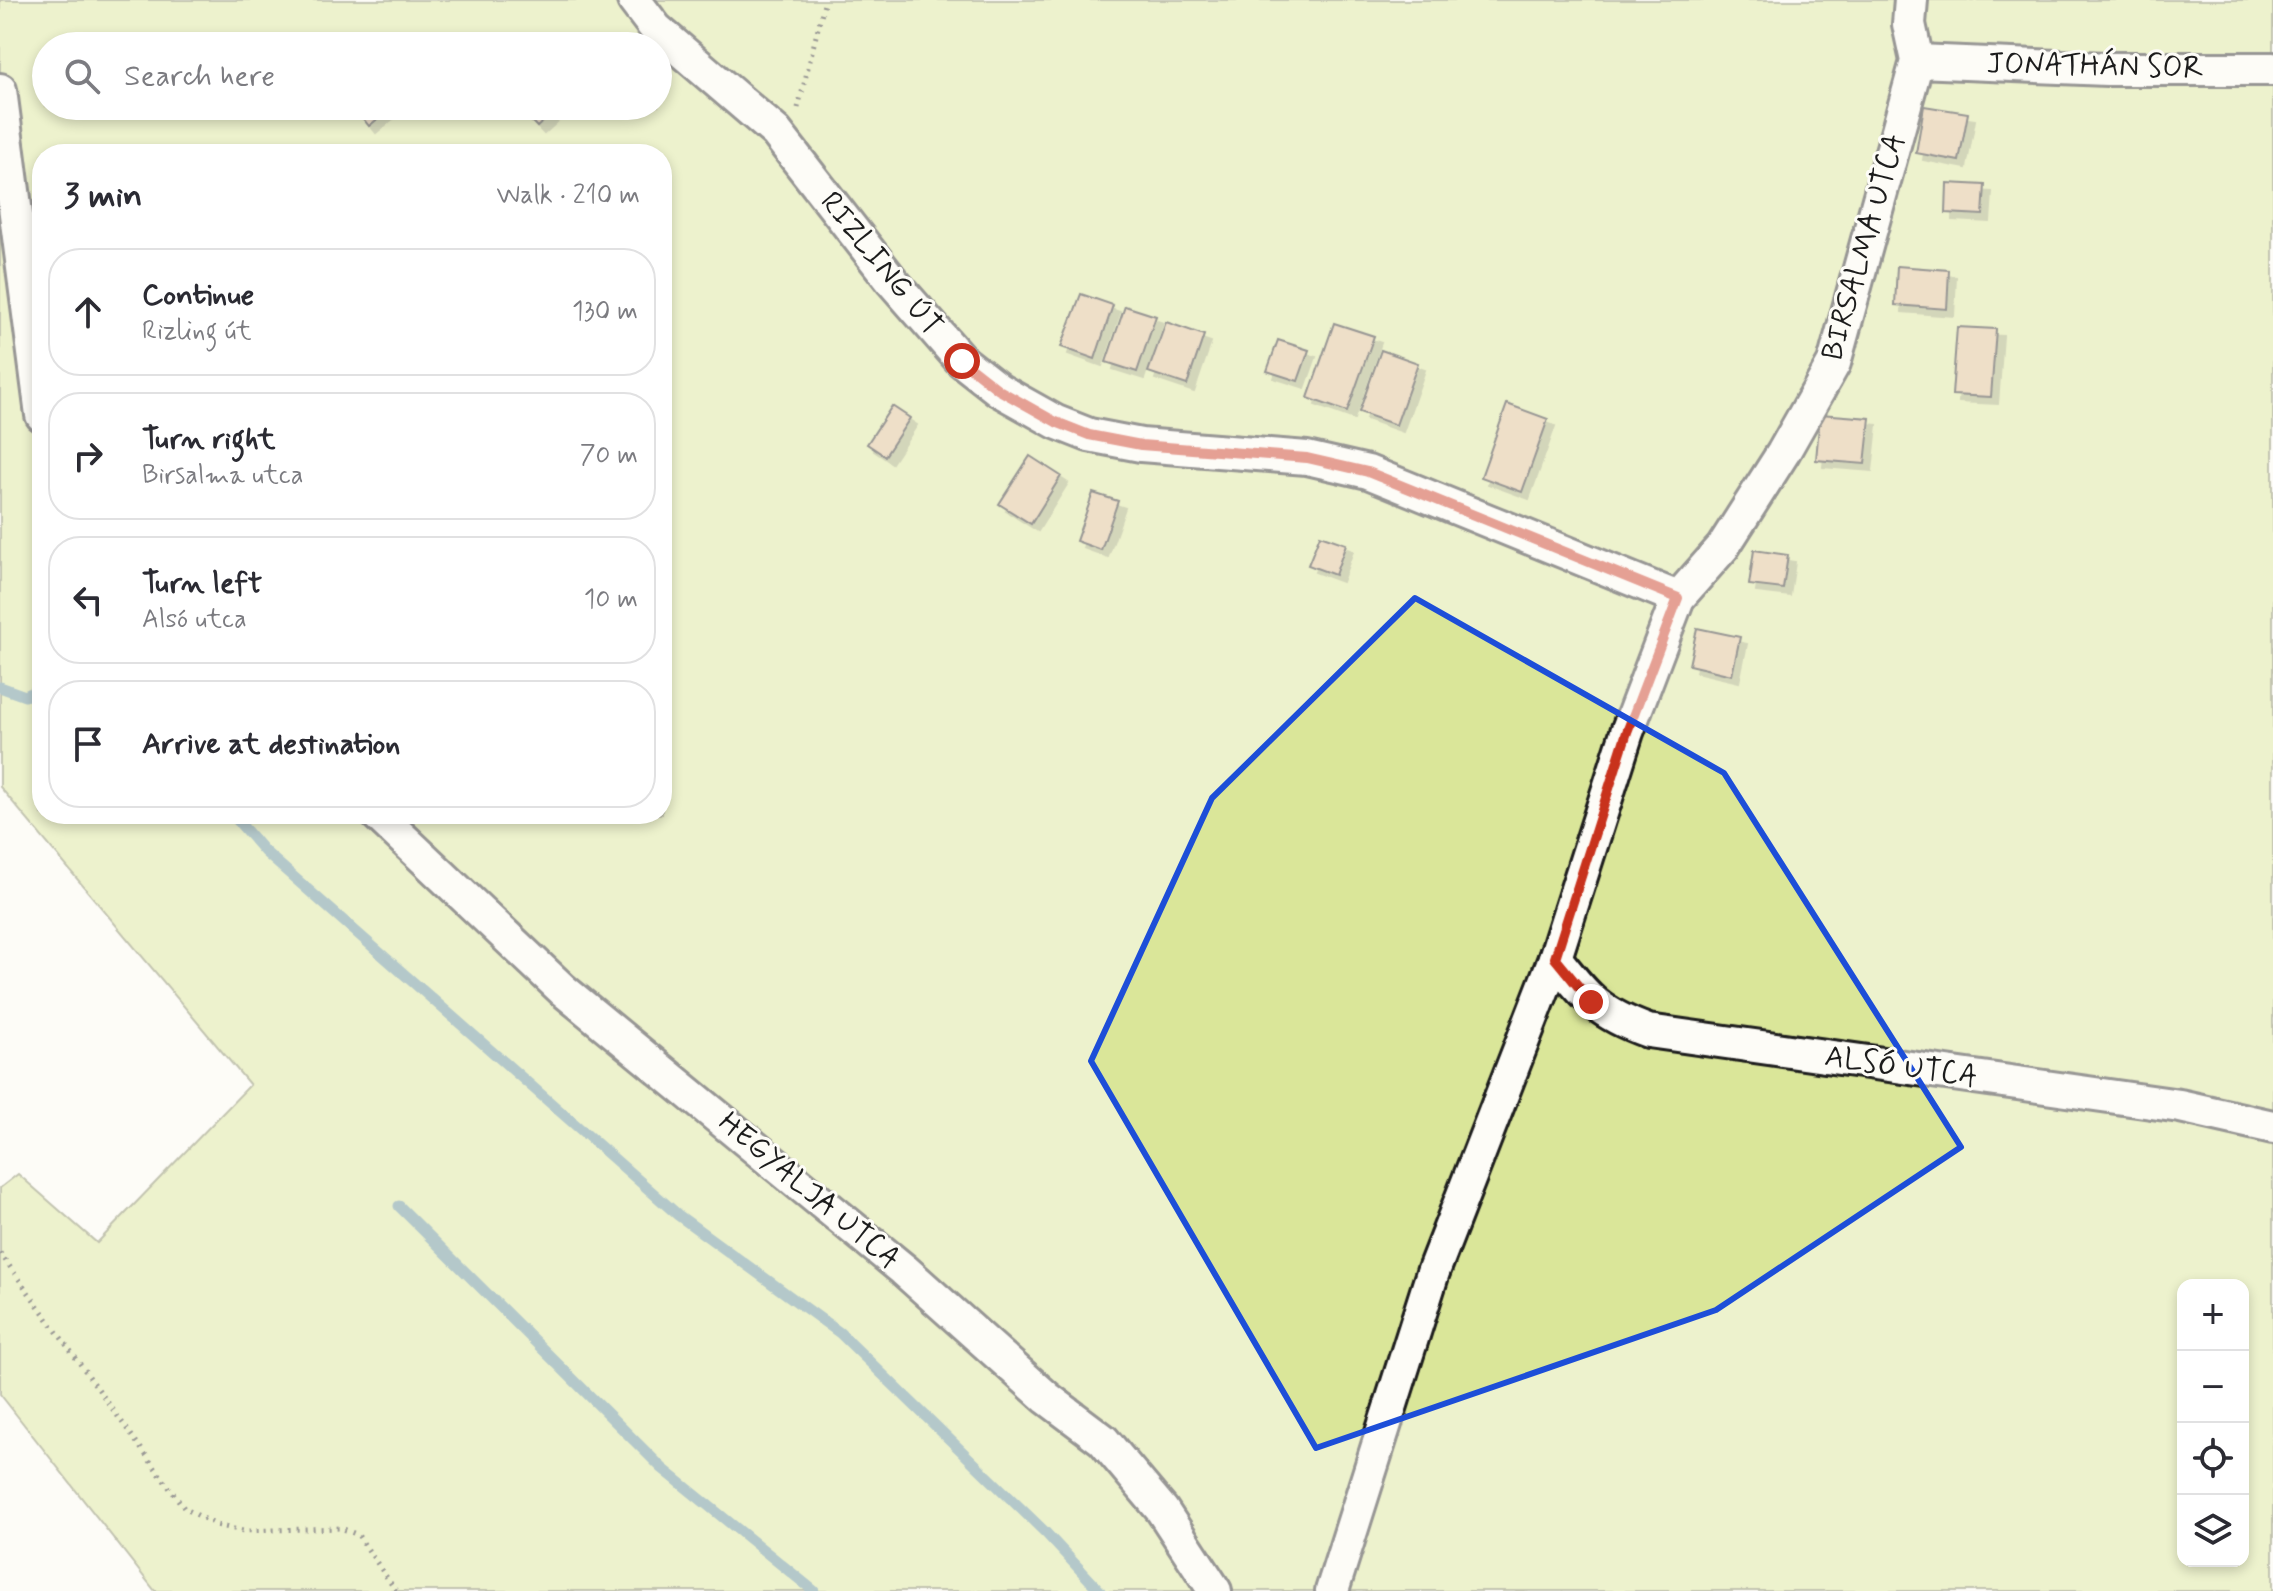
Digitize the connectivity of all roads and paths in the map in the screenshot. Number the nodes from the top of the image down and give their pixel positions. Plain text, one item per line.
1 (634, 0) edge
2 (825, 0) edge
3 (1911, 0) edge
4 (659, 32) edge
5 (672, 43) edge
6 (1917, 61) junction
7 (2273, 69) edge
8 (0, 90) edge
9 (776, 132) junction
10 (32, 338) edge
11 (1678, 598) junction
12 (388, 824) edge
13 (1555, 958) junction
14 (2273, 1127) edge
15 (0, 1253) edge
16 (396, 1591) edge
17 (1215, 1591) edge
18 (1332, 1591) edge

1 - 4 street, RIZLING ÚT
2 - 9 path
3 - 6 street, BIRSALMA UTCA
5 - 9 street, RIZLING ÚT
6 - 7 street, JONATHÁN SOR
6 - 11 street, BIRSALMA UTCA
8 - 10 street
9 - 11 street, RIZLING ÚT
11 - 13 street, BIRSALMA UTCA
12 - 17 street, HEGYALJA UTCA
13 - 14 street, ALSÓ UTCA
13 - 18 street, BIRSALMA UTCA
15 - 16 path

